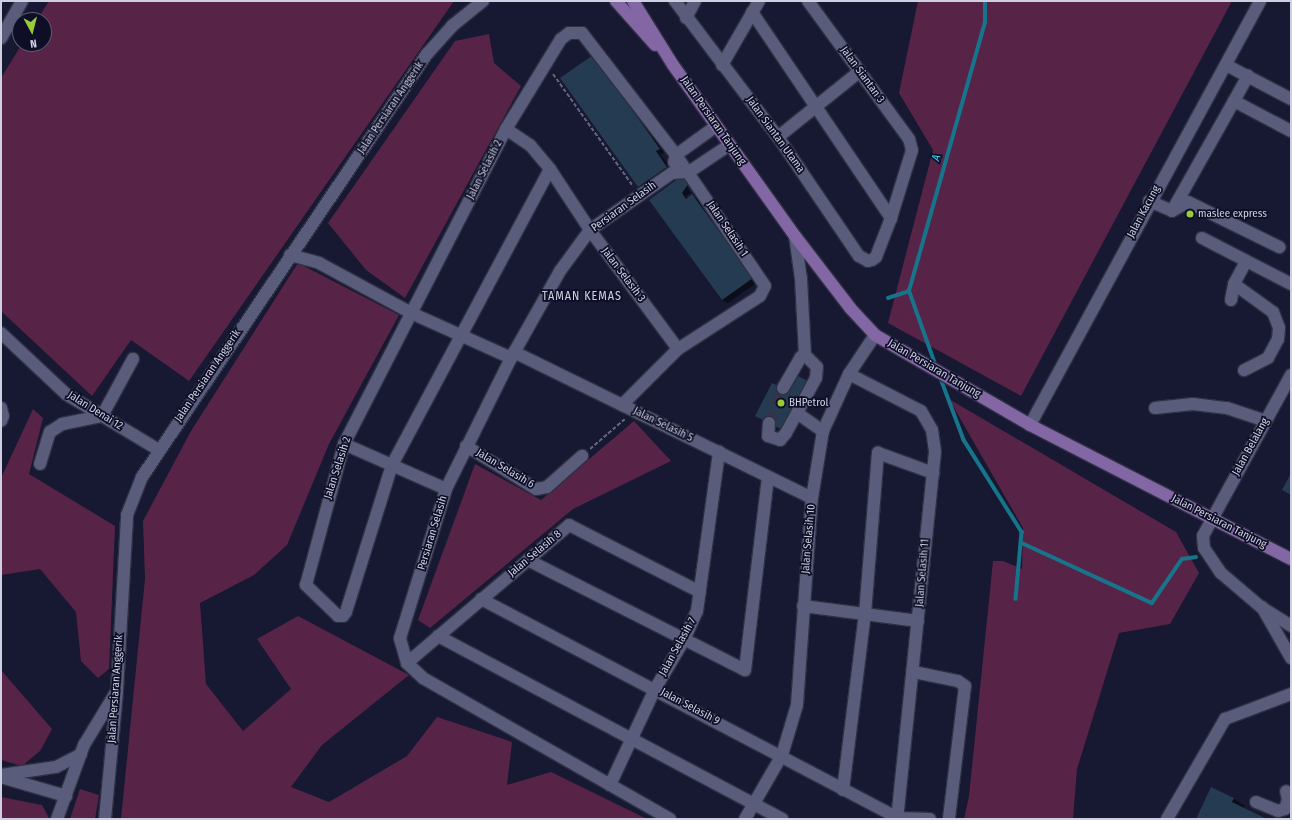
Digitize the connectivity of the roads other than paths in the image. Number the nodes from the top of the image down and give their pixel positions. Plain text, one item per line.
1 (22, 1) edge
2 (483, 1) edge
3 (611, 1) edge
4 (616, 1) edge
5 (633, 1) edge
6 (675, 1) edge
7 (695, 1) edge
8 (759, 1) edge
9 (808, 1) edge
10 (1260, 1) edge
11 (752, 12) junction
12 (624, 13) junction
13 (686, 18) junction
14 (569, 33) joint
15 (1, 38) edge
16 (673, 65) junction
17 (722, 65) junction
18 (1226, 65) junction
19 (860, 71) junction
20 (1248, 76) junction
21 (1291, 98) edge
22 (1234, 102) junction
23 (815, 107) junction
24 (716, 126) junction
25 (506, 129) junction
26 (1291, 131) edge
27 (778, 137) junction
28 (729, 145) junction
29 (676, 155) junction
30 (550, 169) junction
31 (689, 172) junction
32 (672, 173) junction
33 (1149, 201) junction
34 (1172, 211) junction
35 (892, 218) junction
36 (590, 230) junction
37 (795, 236) junction
38 (1202, 238) dead end
39 (1280, 247) dead end
40 (290, 255) junction
41 (1246, 261) junction
42 (1234, 284) junction
43 (1291, 284) edge
44 (1231, 300) dead end
45 (411, 313) junction
46 (1, 333) edge
47 (876, 335) junction
48 (461, 337) junction
49 (678, 349) junction
50 (513, 355) junction
51 (806, 356) junction
52 (133, 359) dead end
53 (1244, 370) dead end
54 (849, 374) junction
55 (1291, 375) edge
56 (783, 388) tunnel mouth
57 (622, 405) junction
58 (1, 408) edge
59 (1155, 408) dead end
60 (797, 413) junction
61 (102, 416) junction
62 (1, 421) edge
63 (1266, 421) junction
64 (769, 423) tunnel mouth
65 (1030, 425) junction
66 (823, 431) junction
67 (344, 444) junction
68 (466, 446) junction
69 (159, 450) junction
70 (719, 452) junction
71 (582, 456) road end
72 (40, 464) dead end
73 (392, 465) junction
74 (933, 473) junction
75 (768, 477) junction
76 (446, 489) junction
77 (812, 498) junction
78 (1212, 519) junction
79 (1291, 559) edge
80 (528, 560) junction
81 (700, 592) junction
82 (482, 599) junction
83 (803, 606) junction
84 (1262, 607) junction
85 (865, 614) junction
86 (918, 621) junction
87 (1291, 626) edge
88 (438, 636) junction
89 (684, 640) junction
90 (1291, 658) edge
91 (407, 663) junction
92 (914, 672) junction
93 (655, 689) junction
94 (117, 691) junction
95 (1289, 699) edge
96 (631, 737) junction
97 (81, 754) junction
98 (782, 755) junction
99 (1, 776) edge
100 (610, 785) junction
101 (843, 790) junction
102 (1286, 791) dead end
103 (66, 796) junction
104 (1256, 802) dead end
105 (754, 804) junction
106 (57, 819) edge
107 (105, 819) edge
108 (670, 819) edge
109 (745, 819) edge
110 (782, 819) edge
111 (898, 819) edge
112 (930, 819) edge
113 (949, 819) edge
114 (1168, 819) edge

1 - 15 street
2 - 40 street, Jalan Persiaran Anggerik
3 - 12 main road
4 - 12 main road, Jalan Persiaran Tanjung
5 - 16 main road, Jalan Persiaran Tanjung
6 - 13 street, Jalan Siantan Utama
7 - 13 street
8 - 11 street
9 - 19 street, Jalan Siantan 3
10 - 18 street, Jalan Kacung
11 - 17 street
11 - 23 street
12 - 16 main road, Jalan Persiaran Tanjung
13 - 17 street, Jalan Siantan Utama
14 - 25 street, Jalan Selasih 2
14 - 29 street, Jalan Selasih 1
16 - 24 main road, Jalan Persiaran Tanjung
17 - 27 street, Jalan Siantan Utama
18 - 20 street
18 - 33 street, Jalan Kacung
19 - 23 street
19 - 35 street, Jalan Siantan 3
20 - 21 street
20 - 22 street
22 - 26 street
22 - 34 street
23 - 27 street
23 - 35 street
24 - 28 main road, Jalan Persiaran Tanjung
24 - 29 street
25 - 30 street, Jalan Selasih 3
25 - 45 street, Jalan Selasih 2
27 - 35 street, Jalan Siantan Utama
28 - 31 street
28 - 37 main road, Jalan Persiaran Tanjung
29 - 31 street, Jalan Selasih 1
29 - 32 street
30 - 36 street, Jalan Selasih 3
30 - 48 street
31 - 32 street
31 - 49 street, Jalan Selasih 1
32 - 36 street, Persiaran Selasih
33 - 34 street
33 - 65 street, Jalan Kacung
34 - 39 street
36 - 49 street, Jalan Selasih 3
36 - 50 street, Persiaran Selasih
37 - 47 main road, Jalan Persiaran Tanjung
37 - 51 street
38 - 41 street
40 - 45 street
40 - 69 street, Jalan Persiaran Anggerik
41 - 42 street
41 - 43 street
42 - 44 street
42 - 53 street
45 - 48 street, Jalan Selasih 5
45 - 67 street, Jalan Selasih 2
46 - 61 street, Jalan Denai 12
47 - 54 street, Jalan Selasih 10
47 - 65 main road, Jalan Persiaran Tanjung
48 - 50 street, Jalan Selasih 5
48 - 73 street
49 - 57 street, Jalan Selasih 1
50 - 57 street, Jalan Selasih 5
50 - 68 street, Persiaran Selasih
51 - 56 street
51 - 60 street
52 - 61 street
54 - 66 street, Jalan Selasih 10
54 - 74 street, Jalan Selasih 11
55 - 63 street, Jalan Belalang
57 - 70 street, Jalan Selasih 5
58 - 62 street
59 - 63 street
60 - 64 street
60 - 66 street
61 - 69 street, Jalan Denai 12
61 - 72 street
63 - 78 street, Jalan Belalang
65 - 78 main road, Jalan Persiaran Tanjung
66 - 77 street, Jalan Selasih 10
67 - 73 street
67 - 73 street, Jalan Selasih 2
68 - 71 street, Jalan Selasih 6
68 - 76 street, Persiaran Selasih
69 - 94 street, Jalan Persiaran Anggerik
70 - 75 street, Jalan Selasih 5
70 - 81 street, Jalan Selasih 7
73 - 76 street
74 - 85 street
74 - 86 street, Jalan Selasih 11
75 - 77 street, Jalan Selasih 5
75 - 89 street
76 - 91 street, Persiaran Selasih
77 - 83 street, Jalan Selasih 10
78 - 79 main road, Jalan Persiaran Tanjung
78 - 84 street, Jalan Belalang
80 - 81 street, Jalan Selasih 8
80 - 82 street, Jalan Selasih 8
80 - 89 street
81 - 89 street, Jalan Selasih 7
82 - 88 street, Jalan Selasih 8
82 - 93 street, Jalan Selasih 9
83 - 85 street
83 - 98 street, Jalan Selasih 10
84 - 87 street, Jalan Belalang
84 - 90 street
85 - 86 street
85 - 101 street
86 - 92 street, Jalan Selasih 11
88 - 91 street, Jalan Selasih 8
88 - 96 street
89 - 93 street, Jalan Selasih 7
91 - 100 street
92 - 111 street, Jalan Selasih 11
92 - 113 street
93 - 96 street, Jalan Selasih 7
93 - 98 street, Jalan Selasih 9
94 - 97 street
94 - 107 street, Jalan Persiaran Anggerik
95 - 114 street
96 - 100 street, Jalan Selasih 7
96 - 105 street
97 - 99 street
97 - 103 street
98 - 101 street, Jalan Selasih 9
98 - 105 street, Jalan Selasih 10
99 - 103 street
100 - 108 street
101 - 111 street, Jalan Selasih 9
102 - 104 street
103 - 106 street
105 - 109 street, Jalan Selasih 10
105 - 110 street
111 - 112 street

